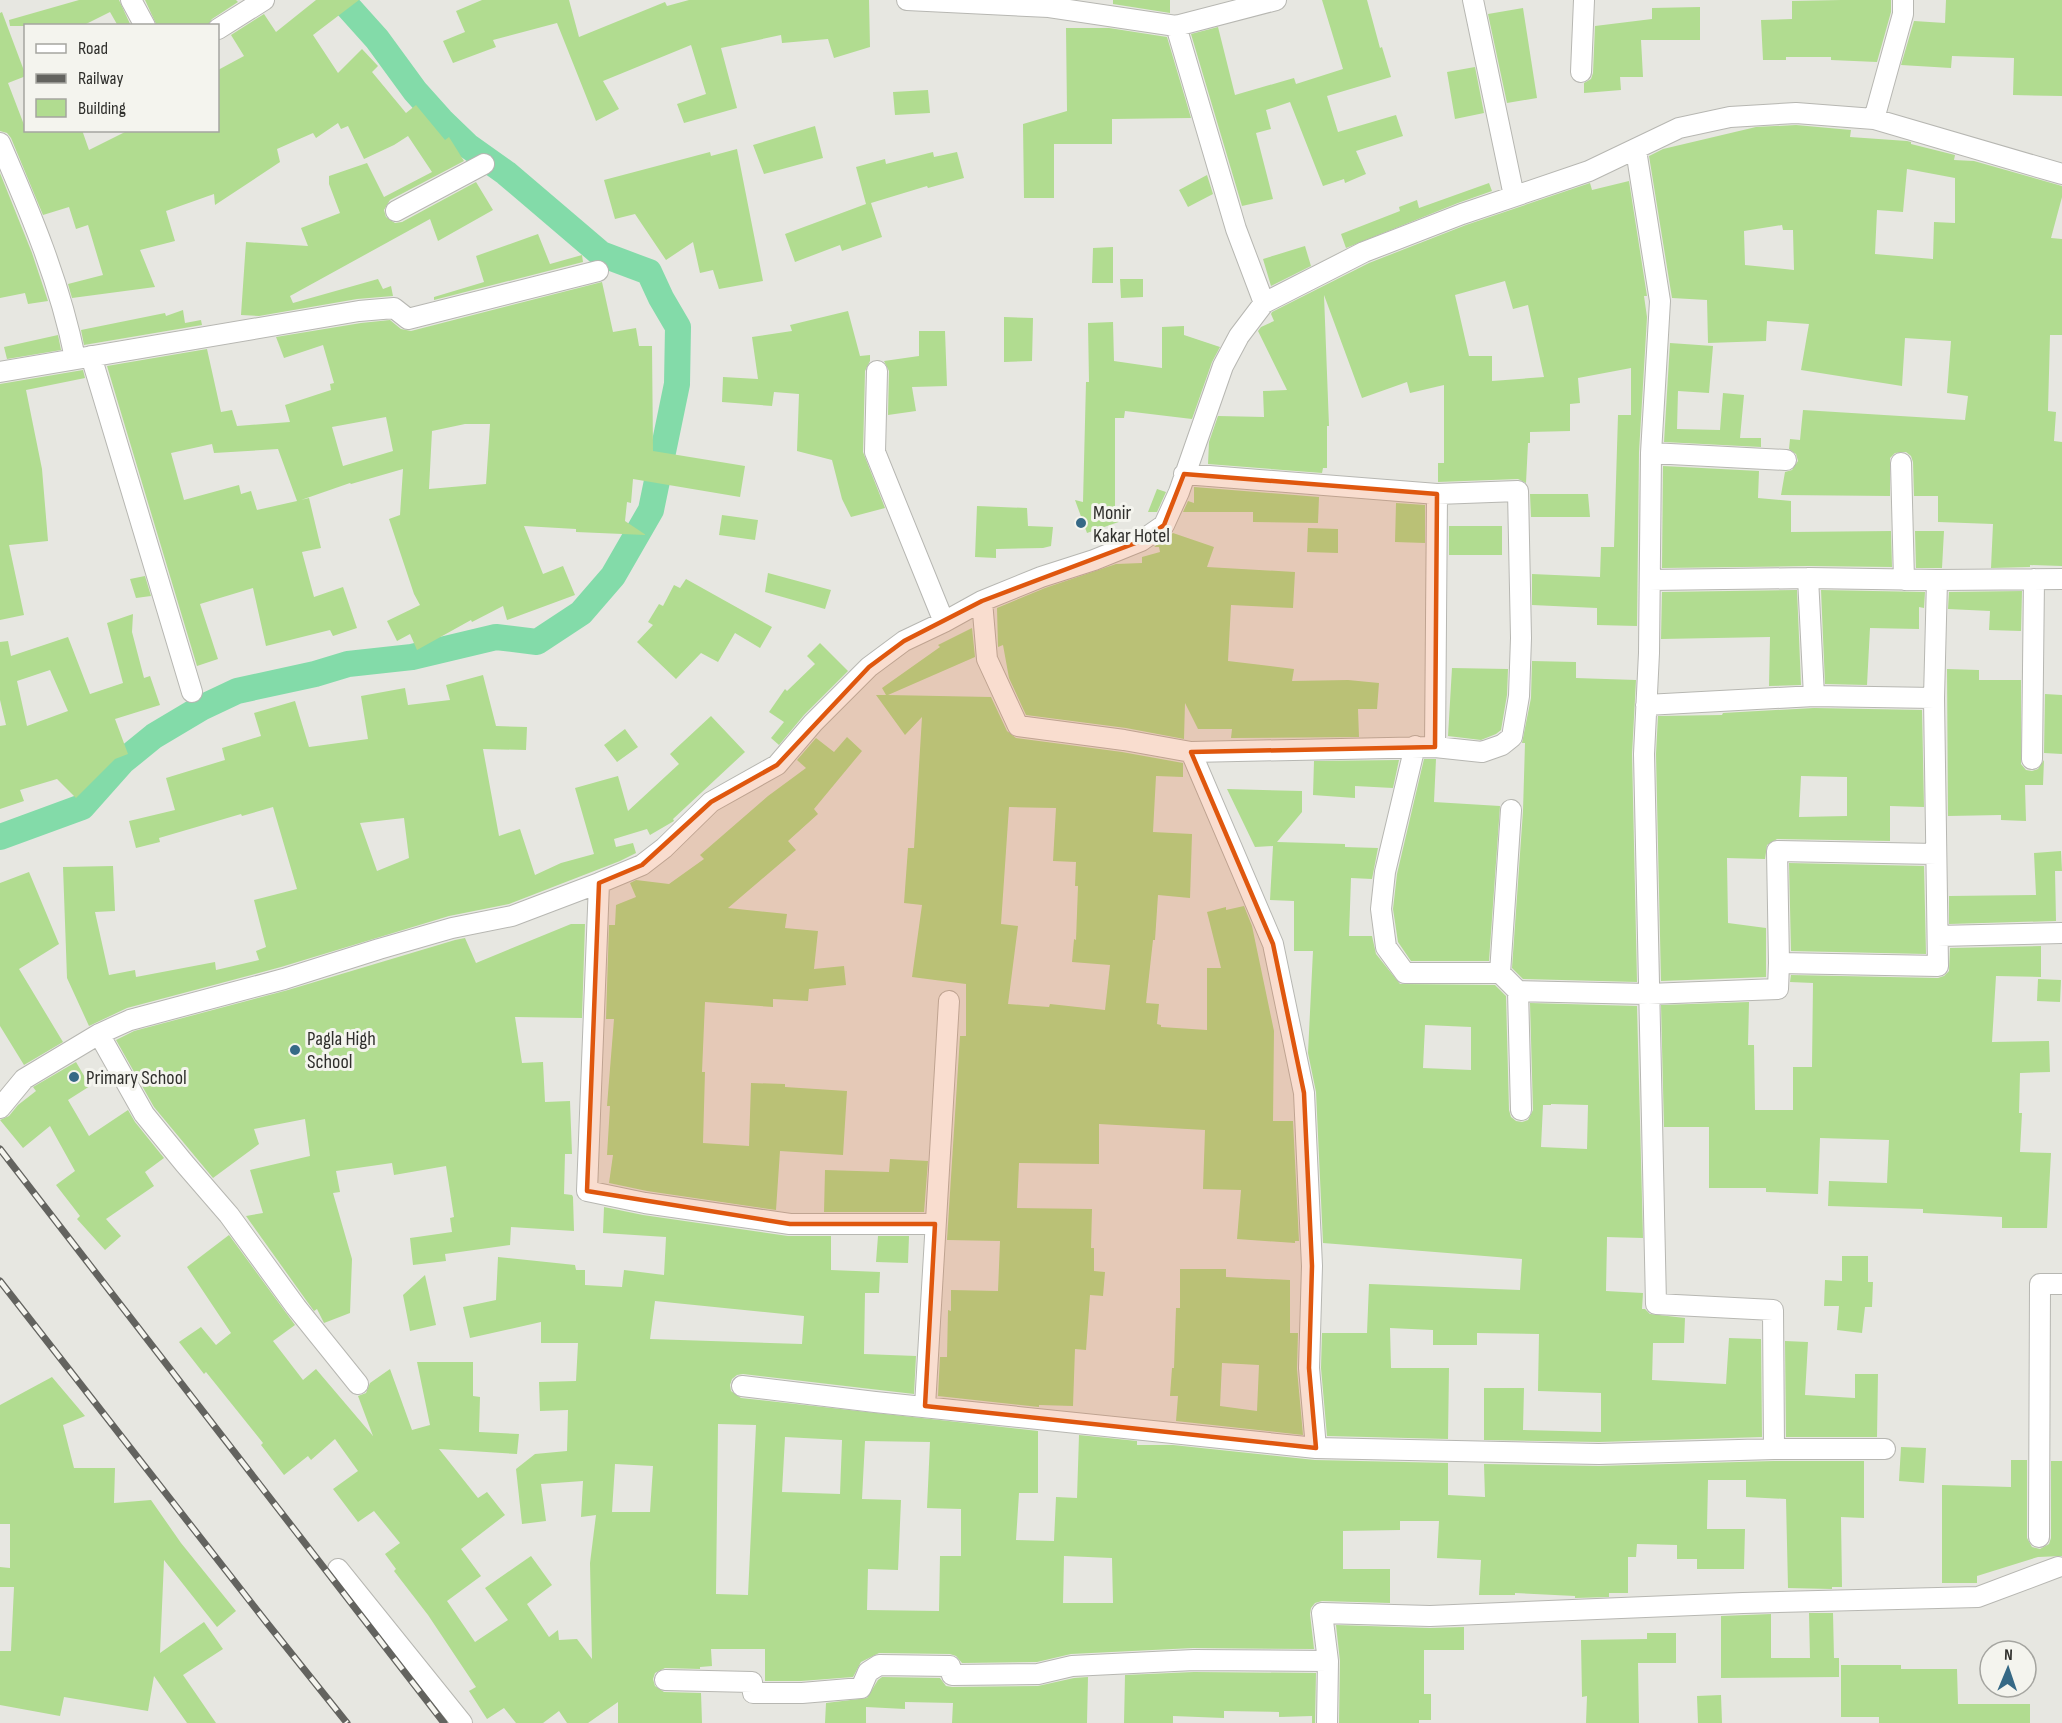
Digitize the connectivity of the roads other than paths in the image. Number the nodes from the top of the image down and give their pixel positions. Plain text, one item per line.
1 (130, 0) edge
2 (264, 0) edge
3 (907, 0) edge
4 (1276, 0) edge
5 (1473, 0) edge
6 (1584, 0) edge
7 (1903, 0) edge
8 (1049, 3) edge
9 (144, 24) edge
10 (1176, 26) junction
11 (219, 28) edge
12 (1581, 72) dead end
13 (1874, 119) junction
14 (0, 143) edge
15 (1636, 150) junction
16 (484, 164) dead end
17 (2062, 174) edge
18 (1514, 196) junction
19 (396, 212) dead end
20 (597, 271) dead end
21 (1264, 303) junction
22 (83, 357) junction
23 (877, 371) dead end
24 (0, 372) edge
25 (1651, 453) junction
26 (1786, 460) dead end
27 (1901, 463) dead end
28 (1185, 474) junction
29 (1437, 494) junction
30 (1808, 578) junction
31 (2034, 579) junction
32 (2062, 579) edge
33 (1650, 580) junction
34 (1904, 580) junction
35 (1937, 580) junction
36 (982, 601) junction
37 (944, 622) junction
38 (192, 692) dead end
39 (1814, 696) junction
40 (1934, 698) junction
41 (1646, 705) junction
42 (1415, 746) junction
43 (1435, 747) junction
44 (1191, 752) junction
45 (2032, 759) dead end
46 (1511, 810) dead end
47 (1936, 854) junction
48 (599, 884) junction
49 (2062, 933) edge
50 (1938, 936) junction
51 (1779, 963) junction
52 (1500, 974) junction
53 (1518, 991) junction
54 (1648, 994) junction
55 (949, 1001) dead end
56 (99, 1034) junction
57 (0, 1108) edge
58 (1521, 1110) dead end
59 (935, 1224) junction
60 (2062, 1284) edge
61 (358, 1384) dead end
62 (742, 1386) dead end
63 (925, 1406) junction
64 (1316, 1448) junction
65 (1774, 1449) junction
66 (1885, 1449) dead end
67 (2039, 1537) dead end
68 (2058, 1567) dead end
69 (338, 1569) dead end
70 (1328, 1661) junction
71 (665, 1680) dead end
72 (462, 1723) edge
73 (1327, 1723) edge

1 - 9 street
2 - 11 street
3 - 8 street
4 - 10 street
5 - 18 street
6 - 12 street
7 - 13 street
8 - 10 street
10 - 21 street
13 - 15 street
13 - 17 street
14 - 22 street
15 - 18 street
15 - 25 street
16 - 19 street
18 - 21 street
20 - 22 street
21 - 28 street
22 - 24 street
22 - 38 street
23 - 37 street
25 - 26 street
25 - 33 street
27 - 34 street
28 - 29 street
28 - 36 street
29 - 43 street
29 - 43 street
30 - 33 street
30 - 34 street
30 - 39 street
31 - 32 street
31 - 35 street
31 - 45 street
33 - 41 street
34 - 35 street
35 - 40 street
36 - 37 street
36 - 44 street
37 - 48 street
39 - 40 street
39 - 41 street
40 - 47 street
41 - 54 street
42 - 43 street
42 - 44 street
42 - 52 street
44 - 64 street
46 - 52 street
47 - 50 street
47 - 51 street
48 - 56 street
48 - 59 street
49 - 50 street
50 - 51 street
51 - 54 street
52 - 53 street
53 - 54 street
53 - 58 street
54 - 65 street
55 - 59 street
56 - 57 street
56 - 61 street
59 - 63 street
60 - 67 street
62 - 63 street
63 - 64 street
64 - 65 street
65 - 66 street
68 - 70 street
69 - 72 street
70 - 71 street
70 - 73 street

